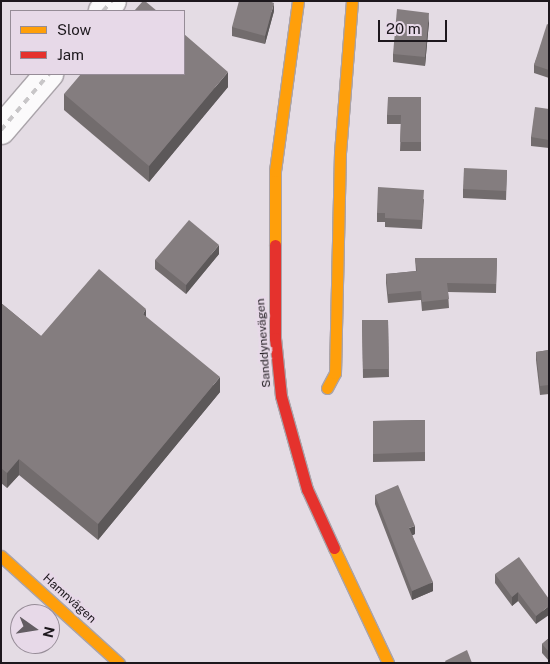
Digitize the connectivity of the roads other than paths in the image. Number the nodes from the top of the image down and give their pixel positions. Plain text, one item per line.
1 (298, 1) edge
2 (352, 1) edge
3 (48, 75) edge
4 (1, 130) edge
5 (327, 388) dead end
6 (1, 556) edge
7 (119, 663) edge
8 (388, 663) edge

1 - 8 street, Sanddynevägen
2 - 5 street
3 - 4 street
6 - 7 street, Hamnvägen

